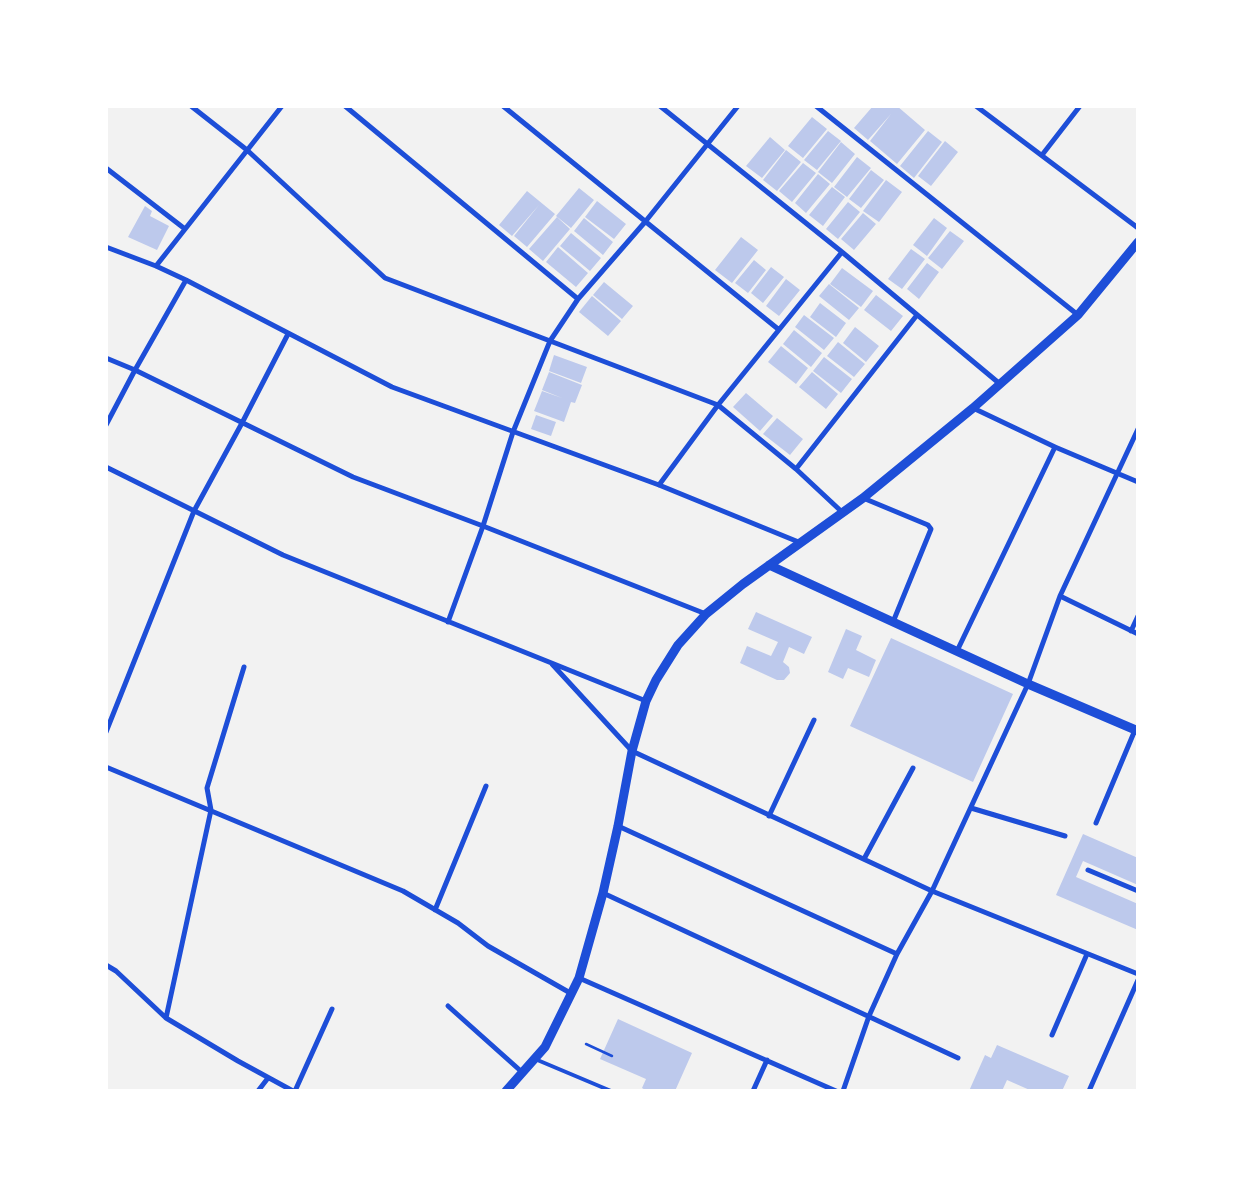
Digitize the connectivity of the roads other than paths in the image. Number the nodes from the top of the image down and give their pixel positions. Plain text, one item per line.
1 (191, 106) edge
2 (282, 106) edge
3 (346, 106) edge
4 (503, 106) edge
5 (660, 106) edge
6 (738, 106) edge
7 (816, 106) edge
8 (976, 106) edge
9 (1080, 106) edge
10 (707, 145) junction
11 (247, 150) junction
12 (1042, 155) junction
13 (106, 168) edge
14 (645, 222) junction
15 (1138, 228) edge
16 (185, 229) junction
17 (1138, 242) edge
18 (106, 247) edge
19 (842, 252) junction
20 (156, 266) junction
21 (186, 280) junction
22 (578, 299) junction
23 (1078, 314) junction
24 (916, 315) junction
25 (778, 329) junction
26 (288, 334) junction
27 (550, 341) junction
28 (106, 358) edge
29 (135, 370) junction
30 (1000, 384) junction
31 (718, 405) junction
32 (973, 408) junction
33 (242, 423) junction
34 (106, 426) edge
35 (1138, 429) edge
36 (513, 432) junction
37 (1055, 446) junction
38 (106, 468) edge
39 (796, 469) junction
40 (1118, 472) junction
41 (1138, 482) edge
42 (659, 485) junction
43 (863, 498) junction
44 (194, 511) junction
45 (842, 512) junction
46 (483, 526) junction
47 (801, 543) junction
48 (769, 565) junction
49 (1060, 596) junction
50 (706, 614) junction
51 (1138, 616) edge
52 (448, 622) junction
53 (892, 623) junction
54 (1131, 630) junction
55 (1138, 634) edge
56 (957, 651) junction
57 (552, 664) junction
58 (244, 667) dead end
59 (1028, 684) junction
60 (646, 701) junction
61 (814, 720) dead end
62 (1136, 730) edge
63 (106, 732) edge
64 (632, 752) junction
65 (106, 767) edge
66 (913, 768) dead end
67 (486, 786) dead end
68 (971, 808) junction
69 (211, 810) junction
70 (770, 816) junction
71 (1096, 823) dead end
72 (618, 826) junction
73 (1064, 836) dead end
74 (864, 860) junction
75 (1088, 870) dead end
76 (932, 891) junction
77 (1138, 891) edge
78 (603, 894) junction
79 (435, 910) junction
80 (897, 954) junction
81 (1087, 954) junction
82 (106, 965) edge
83 (1138, 974) edge
84 (579, 978) junction
85 (1138, 980) edge
86 (572, 994) junction
87 (448, 1006) dead end
88 (332, 1009) dead end
89 (869, 1016) junction
90 (166, 1018) junction
91 (1052, 1036) dead end
92 (958, 1058) dead end
93 (535, 1059) junction
94 (766, 1060) junction
95 (523, 1073) junction
96 (268, 1078) junction
97 (258, 1091) edge
98 (294, 1091) edge
99 (506, 1091) edge
100 (611, 1091) edge
101 (753, 1091) edge
102 (836, 1091) edge
103 (842, 1091) edge
104 (1089, 1091) edge

1 - 11 street
2 - 11 street
3 - 22 street
4 - 14 street
5 - 10 street
6 - 10 street
7 - 23 street
8 - 12 street
9 - 12 street
10 - 14 street
10 - 19 street
11 - 16 street
11 - 27 street
12 - 15 street
13 - 16 street
14 - 22 street
14 - 25 street
16 - 20 street
17 - 23 street
18 - 20 street
19 - 24 street
19 - 25 street
20 - 21 street
21 - 26 street
21 - 29 street
22 - 27 street
23 - 30 street
24 - 30 street
24 - 39 street
25 - 31 street
26 - 33 street
26 - 36 street
27 - 31 street
27 - 36 street
28 - 29 street
29 - 33 street
29 - 34 street
30 - 32 street
31 - 39 street
31 - 42 street
32 - 37 street
32 - 43 street
33 - 44 street
33 - 46 street
35 - 40 street
36 - 42 street
36 - 46 street
37 - 40 street
37 - 56 street
38 - 44 street
39 - 45 street
40 - 41 street
40 - 49 street
42 - 47 street
43 - 45 street
43 - 53 street
44 - 52 street
44 - 63 street
45 - 47 street
46 - 50 street
46 - 52 street
47 - 48 street
48 - 50 street
48 - 53 street
49 - 54 street
49 - 59 street
50 - 60 street
51 - 54 street
52 - 57 street
53 - 56 street
54 - 55 street
56 - 59 street
57 - 60 street
57 - 64 street
58 - 69 street
59 - 62 street
59 - 68 street
60 - 64 street
61 - 70 street
62 - 71 street
64 - 70 street
64 - 72 street
65 - 69 street
66 - 74 street
67 - 79 street
68 - 73 street
68 - 76 street
69 - 79 street
69 - 90 street
70 - 74 street
72 - 78 street
72 - 80 street
74 - 76 street
75 - 77 street
76 - 80 street
76 - 81 street
78 - 84 street
78 - 89 street
79 - 86 street
80 - 89 street
81 - 83 street
81 - 91 street
82 - 90 street
84 - 86 street
84 - 94 street
85 - 104 street
86 - 93 street
87 - 95 street
88 - 98 street
89 - 92 street
89 - 103 street
90 - 96 street
93 - 95 street
93 - 100 lane
94 - 101 street
94 - 102 street
95 - 99 street
96 - 97 street
96 - 98 street

